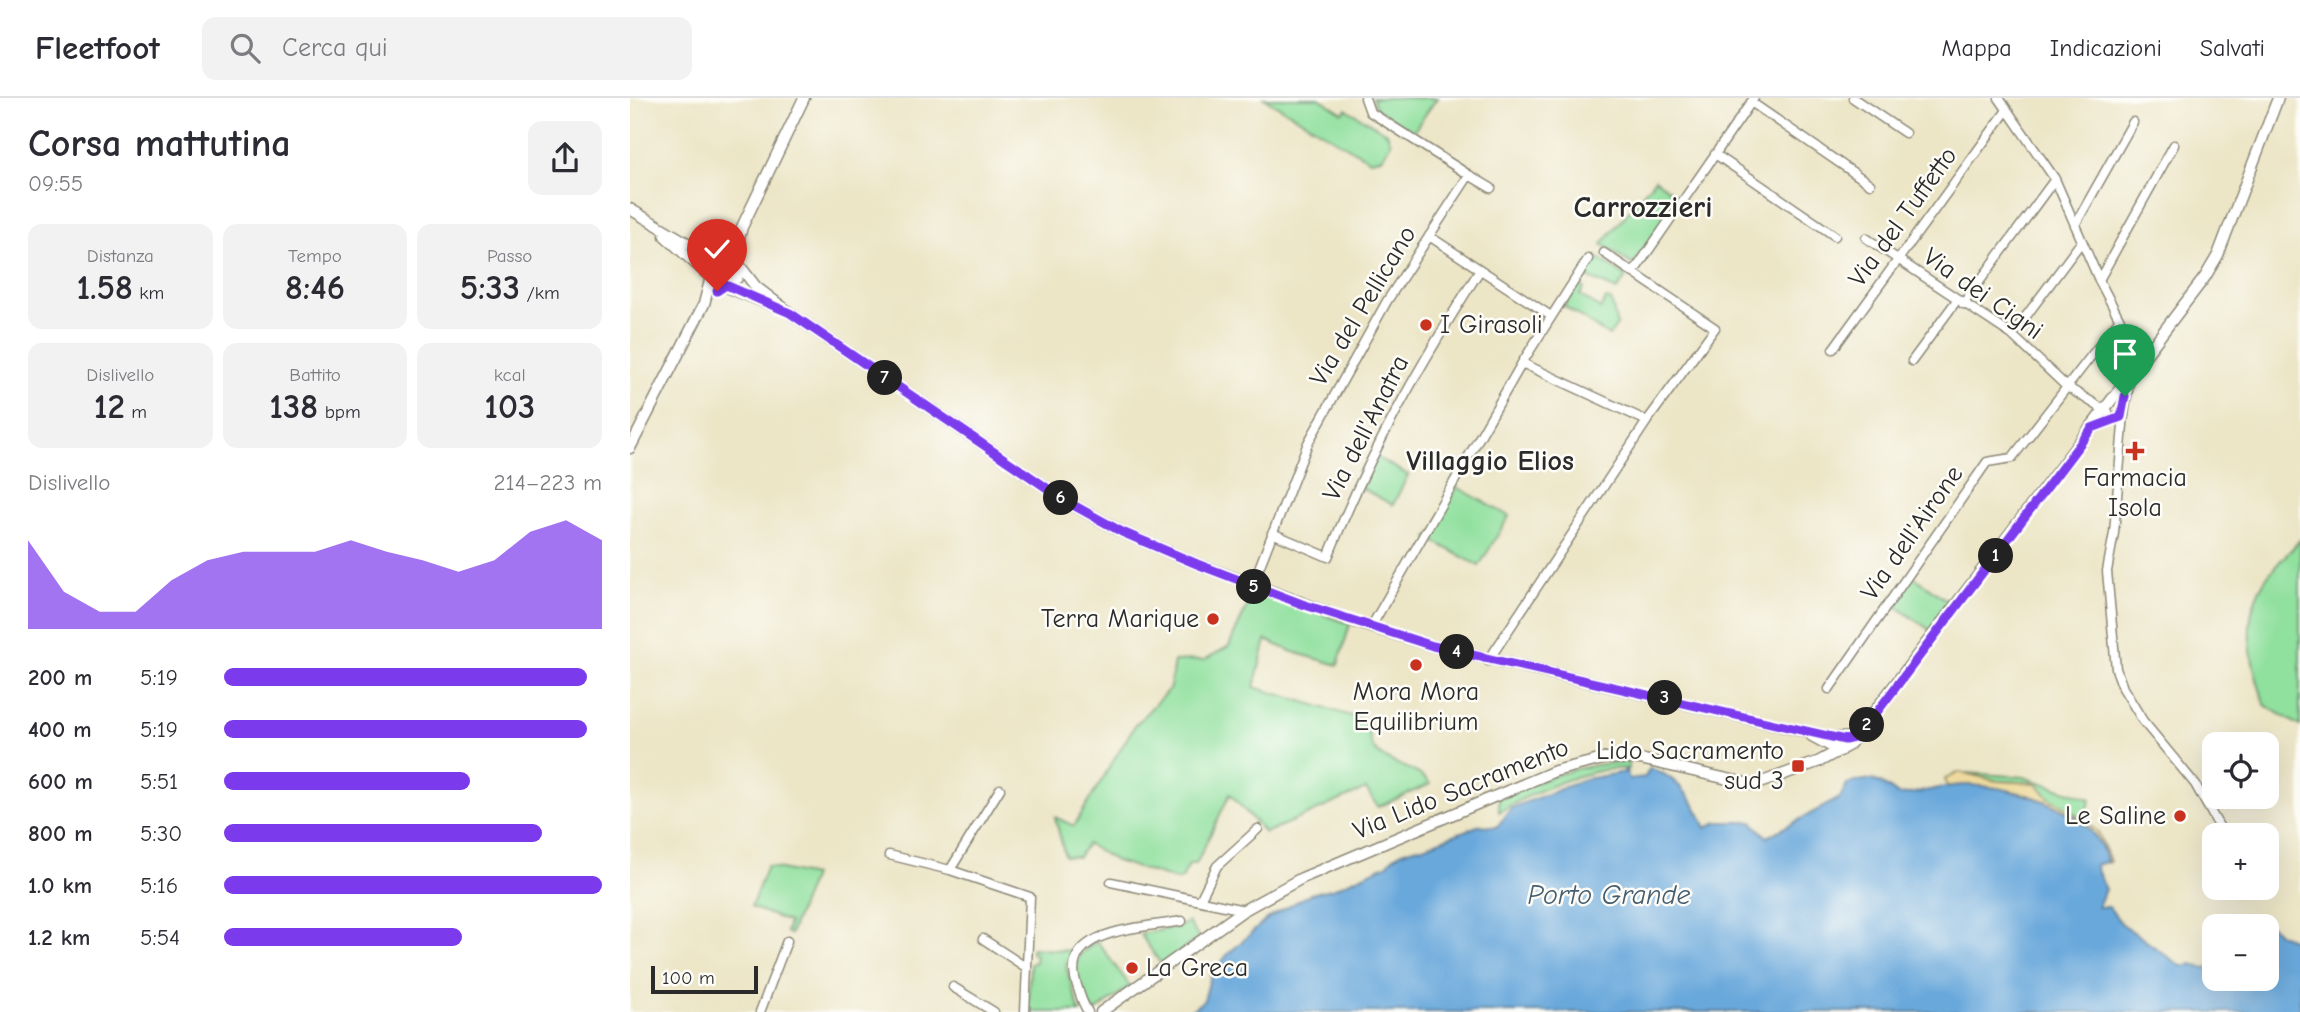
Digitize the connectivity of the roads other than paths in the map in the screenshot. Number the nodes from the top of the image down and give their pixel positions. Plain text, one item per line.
1 (804, 98) edge
2 (1365, 98) edge
3 (1853, 98) edge
4 (1999, 98) edge
5 (2278, 98) edge
6 (1752, 100) edge
7 (2007, 110) junction
8 (2133, 122) dead end
9 (1905, 133) dead end
10 (2174, 145) dead end
11 (1715, 153) junction
12 (1469, 175) junction
13 (2056, 179) junction
14 (1870, 184) dead end
15 (1491, 188) dead end
16 (630, 209) edge
17 (2075, 225) junction
18 (657, 228) junction
19 (742, 228) junction
20 (1429, 236) junction
21 (1835, 236) dead end
22 (1866, 238) dead end
23 (2082, 241) junction
24 (1604, 253) dead end
25 (720, 256) junction
26 (1588, 259) dead end
27 (1897, 260) junction
28 (738, 264) junction
29 (1480, 270) junction
30 (1633, 273) junction
31 (711, 276) junction
32 (2099, 280) junction
33 (726, 285) junction
34 (1960, 302) junction
35 (704, 304) junction
36 (790, 313) junction
37 (1551, 316) junction
38 (2119, 320) junction
39 (2012, 334) junction
40 (1833, 349) dead end
41 (1912, 361) dead end
42 (2142, 362) junction
43 (1522, 363) junction
44 (2067, 387) junction
45 (2114, 412) junction
46 (1647, 421) junction
47 (630, 448) edge
48 (1272, 533) junction
49 (1252, 586) junction
50 (1371, 627) junction
51 (1488, 661) junction
52 (1829, 690) dead end
53 (1803, 731) junction
54 (1858, 737) junction
55 (1834, 738) junction
56 (1816, 739) junction
57 (1840, 751) junction
58 (1820, 761) junction
59 (1000, 789) dead end
60 (2217, 823) edge
61 (1258, 828) dead end
62 (889, 855) dead end
63 (950, 870) junction
64 (1111, 882) dead end
65 (1200, 900) junction
66 (1244, 910) junction
67 (1182, 921) dead end
68 (983, 939) dead end
69 (787, 941) dead end
70 (1027, 968) junction
71 (953, 987) dead end
72 (760, 1012) edge
73 (994, 1012) edge
74 (1025, 1012) edge
75 (1088, 1012) edge
76 (1101, 1012) edge

1 - 19 street
2 - 12 street
3 - 9 street
4 - 7 street
5 - 42 street
6 - 11 street
6 - 14 street
7 - 13 street
7 - 27 street, Via del Tuffetto
8 - 17 street
10 - 32 street
11 - 21 street
11 - 30 street
12 - 15 street
12 - 20 street, Via del Pellicano
13 - 17 street
13 - 34 street
16 - 18 street
17 - 23 street
18 - 25 street
18 - 31 street
19 - 25 street
19 - 28 street
20 - 29 street
20 - 48 street, Via del Pellicano
22 - 27 street, Via dei Cigni
23 - 32 street
23 - 39 street
24 - 30 street
25 - 28 street
25 - 31 street
26 - 37 street
27 - 34 street, Via dei Cigni
27 - 40 street, Via del Tuffetto
28 - 33 street
28 - 36 street
29 - 37 street
29 - 48 street, Via dell'Anatra
30 - 46 street
31 - 33 street
31 - 35 street
32 - 38 street
33 - 35 street
33 - 36 street
34 - 39 street, Via dei Cigni
34 - 41 street
35 - 47 street
36 - 49 street
37 - 43 street
38 - 42 street
38 - 44 street, Via dell'Airone
39 - 44 street, Via dei Cigni
42 - 45 street
43 - 46 street
43 - 50 street
44 - 45 street, Via dei Cigni
44 - 52 street, Via dell'Airone
45 - 54 street, Via Lido Sacramento
45 - 60 street
46 - 51 street
48 - 49 street, Via del Pellicano
49 - 50 street
50 - 51 street
51 - 53 street
53 - 55 street
53 - 56 street
54 - 55 street
54 - 57 street, Via Lido Sacramento
55 - 57 street
56 - 57 street
56 - 58 street
57 - 58 street, Via Lido Sacramento
58 - 66 street, Via Lido Sacramento
59 - 63 street
61 - 65 street
62 - 63 street
63 - 70 street
64 - 65 street
65 - 66 street
66 - 76 street, Via Lido Sacramento
67 - 75 street
68 - 70 street
69 - 72 street
70 - 74 street
71 - 73 street

